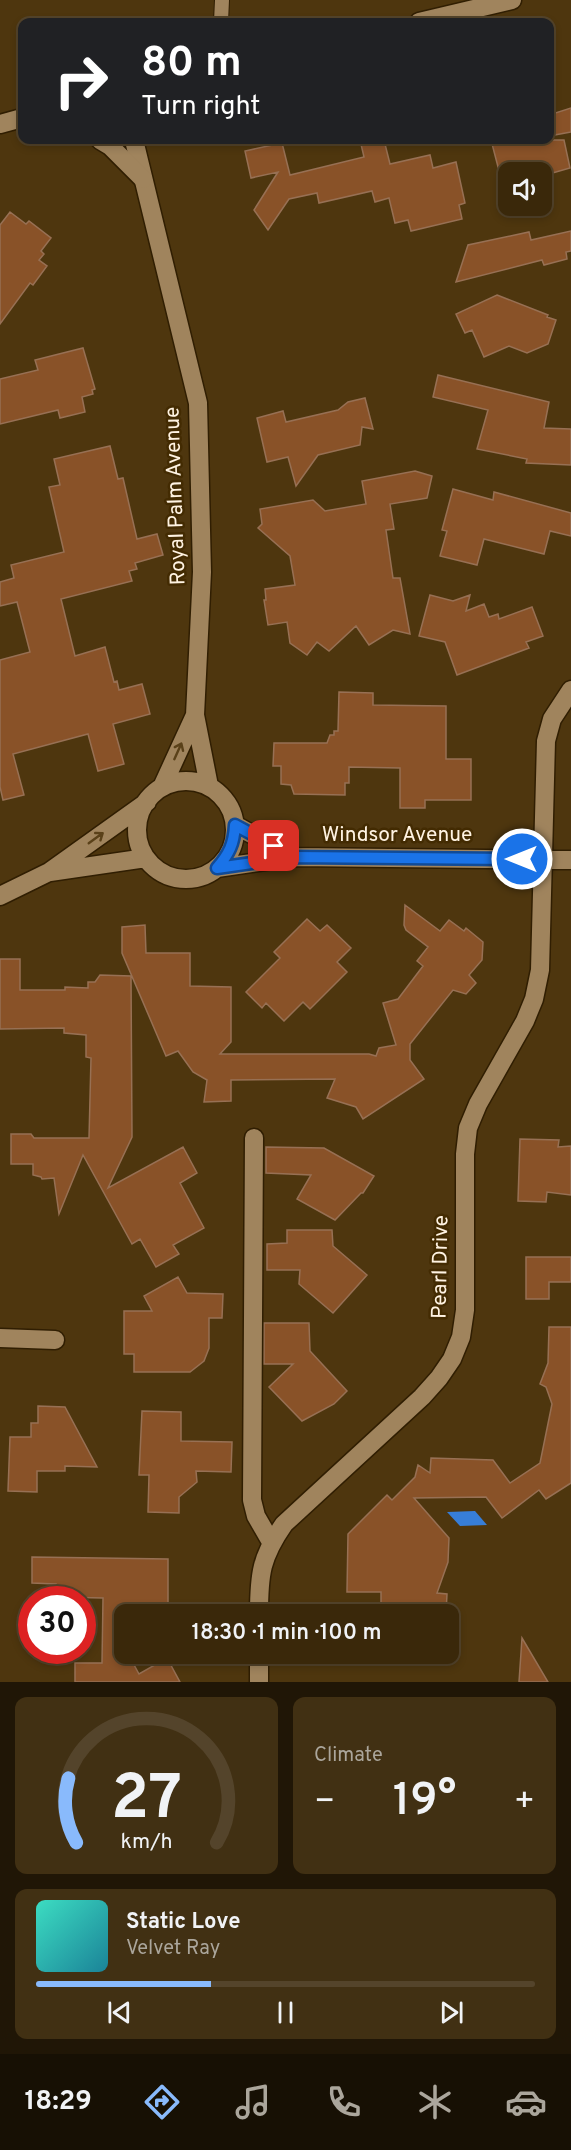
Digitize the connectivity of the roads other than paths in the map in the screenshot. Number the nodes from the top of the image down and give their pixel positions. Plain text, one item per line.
1 (222, 0) edge
2 (512, 0) edge
3 (221, 18) edge
4 (436, 18) edge
5 (18, 119) edge
6 (0, 124) edge
7 (105, 144) edge
8 (135, 144) edge
9 (143, 179) junction
10 (571, 690) edge
11 (195, 715) junction
12 (209, 786) junction
13 (162, 787) junction
14 (147, 802) junction
15 (235, 825) junction
16 (294, 857) junction
17 (146, 858) junction
18 (544, 859) junction
19 (571, 860) edge
20 (217, 868) junction
21 (49, 872) junction
22 (0, 896) edge
23 (254, 1138) dead end
24 (0, 1338) edge
25 (55, 1340) dead end
26 (271, 1542) junction
27 (259, 1604) edge
28 (259, 1664) edge
29 (259, 1682) edge

1 - 3 lane
2 - 4 street
5 - 6 street
7 - 9 street
8 - 9 street, Royal Palm Avenue
9 - 11 street, Royal Palm Avenue
10 - 18 street, Pearl Drive
11 - 12 street, Royal Palm Avenue
13 -> 11 street, Royal Palm Avenue
12 - 13 street
12 - 15 street
13 - 14 street
14 - 17 street
21 -> 14 street
15 - 16 street, Windsor Avenue
15 - 20 street
16 - 18 street, Windsor Avenue
16 - 20 street, Windsor Avenue
17 - 20 street
17 - 21 street
18 - 19 street, Windsor Avenue
18 - 26 street, Pearl Drive
21 - 22 street
23 - 26 street
24 - 25 street
26 - 27 street, Pearl Drive
28 - 29 street

